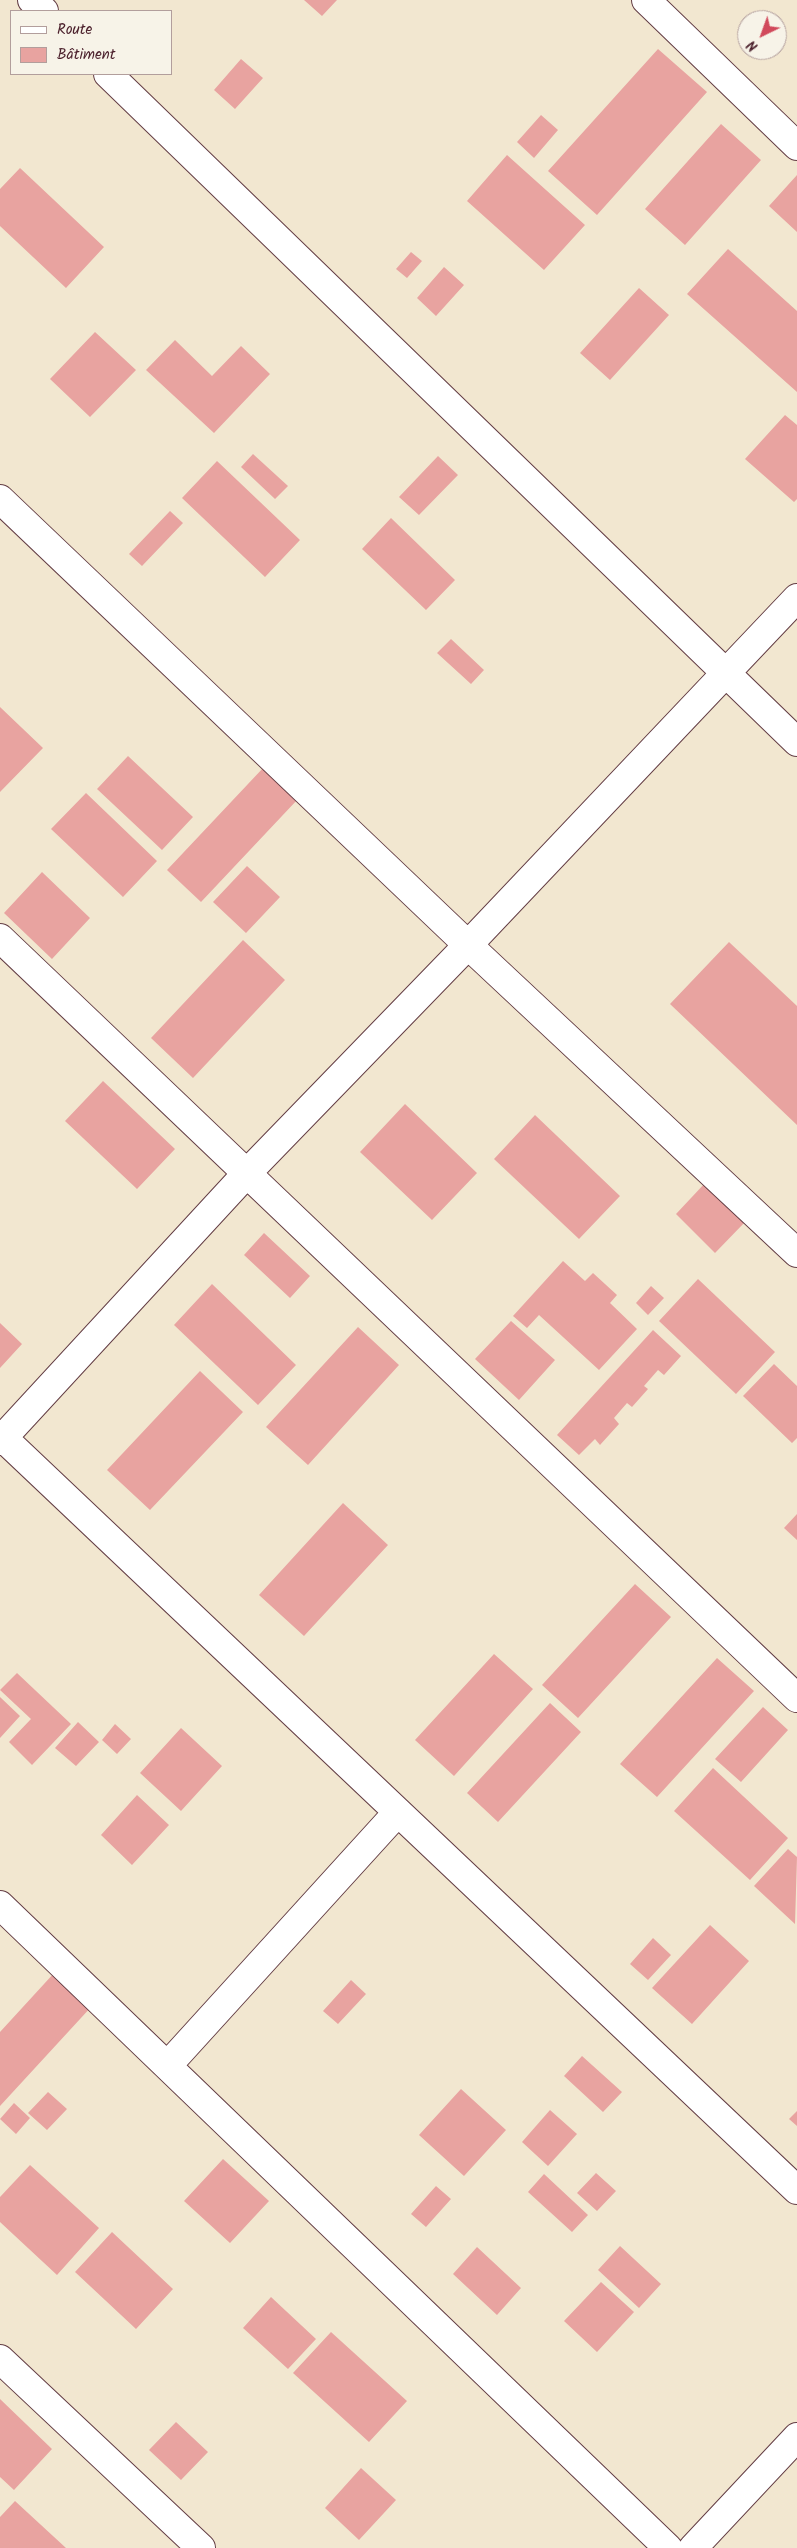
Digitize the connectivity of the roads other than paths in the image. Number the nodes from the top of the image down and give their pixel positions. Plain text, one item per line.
1 (32, 0) edge
2 (646, 0) edge
3 (43, 10) edge
4 (109, 75) edge
5 (797, 146) edge
6 (0, 499) edge
7 (797, 598) edge
8 (725, 674) junction
9 (797, 742) edge
10 (0, 938) edge
11 (468, 945) junction
12 (248, 1172) junction
13 (797, 1253) edge
14 (1, 1438) edge
15 (797, 1698) edge
16 (397, 1812) junction
17 (0, 1905) edge
18 (168, 2065) junction
19 (797, 2190) edge
20 (0, 2359) edge
21 (797, 2437) edge
22 (201, 2548) edge
23 (668, 2548) edge
24 (693, 2548) edge

1 - 3 street
2 - 5 street
4 - 8 street
6 - 11 street
7 - 8 street
8 - 9 street
8 - 11 street
10 - 12 street
11 - 12 street
11 - 13 street
12 - 14 street
12 - 15 street
14 - 16 street
16 - 18 street
16 - 19 street
17 - 18 street
18 - 23 street
20 - 22 street
21 - 24 street

